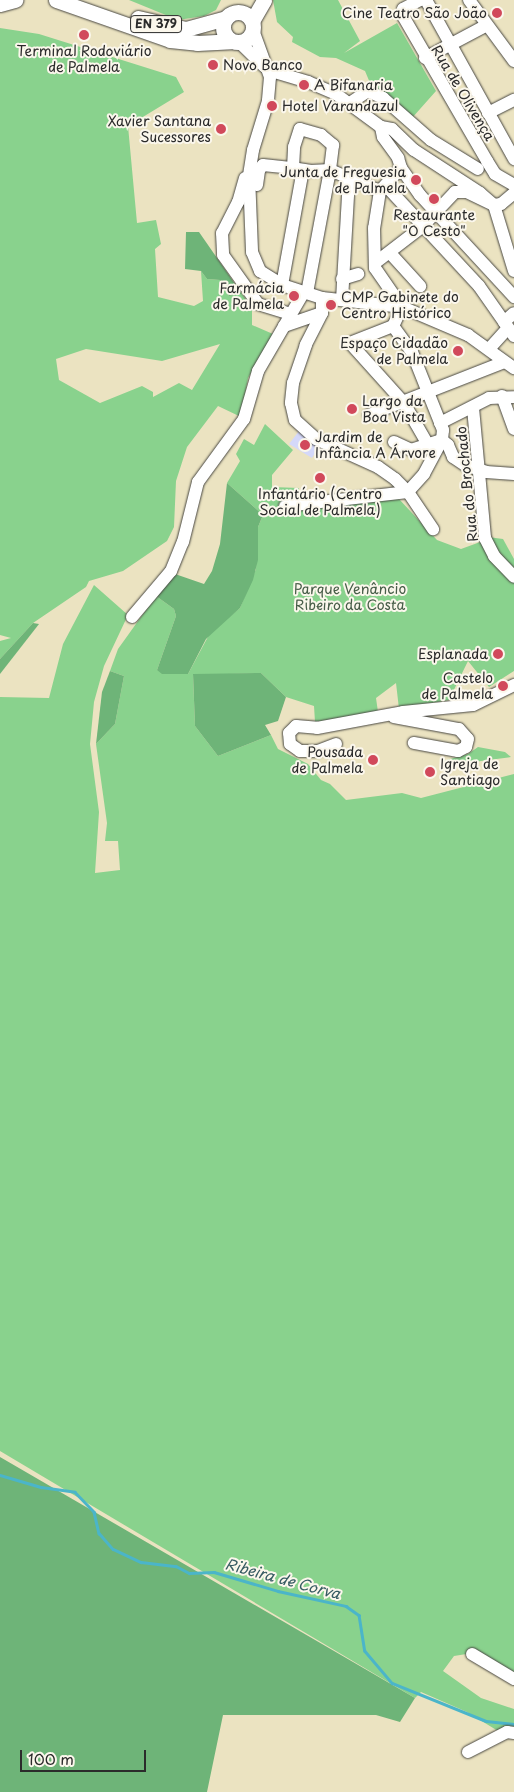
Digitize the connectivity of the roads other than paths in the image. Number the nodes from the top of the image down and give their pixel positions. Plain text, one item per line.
1 (15, 0) edge
2 (56, 0) edge
3 (88, 0) edge
4 (264, 0) edge
5 (420, 0) edge
6 (426, 0) edge
7 (469, 0) edge
8 (0, 4) edge
9 (233, 10) edge
10 (252, 25) junction
11 (487, 25) junction
12 (235, 41) junction
13 (451, 43) junction
14 (424, 58) junction
15 (514, 61) edge
16 (268, 70) junction
17 (514, 100) edge
18 (350, 103) junction
19 (488, 113) junction
20 (381, 127) junction
21 (446, 150) junction
22 (251, 159) junction
23 (514, 159) edge
24 (436, 164) junction
25 (400, 168) junction
26 (298, 169) junction
27 (478, 169) dead end
28 (330, 170) junction
29 (349, 177) junction
30 (514, 185) edge
31 (383, 189) junction
32 (514, 193) edge
33 (494, 205) junction
34 (436, 213) junction
35 (422, 227) junction
36 (251, 230) junction
37 (390, 253) junction
38 (375, 263) junction
39 (514, 271) edge
40 (358, 274) dead end
41 (342, 279) junction
42 (282, 284) junction
43 (420, 286) dead end
44 (305, 292) junction
45 (514, 297) edge
46 (322, 298) junction
47 (342, 300) junction
48 (402, 307) junction
49 (514, 313) edge
50 (291, 314) junction
51 (322, 314) junction
52 (284, 326) junction
53 (394, 326) junction
54 (509, 329) edge
55 (489, 349) junction
56 (509, 365) edge
57 (428, 392) junction
58 (508, 397) edge
59 (404, 403) junction
60 (473, 408) junction
61 (370, 415) dead end
62 (440, 422) junction
63 (514, 429) edge
64 (442, 440) junction
65 (394, 442) dead end
66 (427, 443) junction
67 (478, 470) junction
68 (514, 474) edge
69 (408, 492) junction
70 (285, 506) dead end
71 (433, 529) dead end
72 (514, 577) edge
73 (132, 617) dead end
74 (514, 684) edge
75 (382, 716) junction
76 (414, 743) dead end
77 (336, 744) dead end
78 (472, 1654) dead end
79 (514, 1678) edge
80 (514, 1733) edge
81 (468, 1752) dead end

1 - 8 main road
2 - 12 main road, EN 379
3 - 9 main road, EN 379
4 - 10 main road
5 - 14 street, Rua de Olivença
6 - 13 street
7 - 11 street
9 - 10 main road
9 - 12 main road
10 - 12 main road
10 - 16 street
11 - 13 street
11 - 15 street
12 - 16 street
13 - 14 street
13 - 19 street
14 - 30 street, Rua de Olivença
16 - 18 street
16 - 22 street
17 - 19 street
18 - 20 street
18 - 21 street
19 - 23 street
20 - 24 street
20 - 25 street
21 - 24 street
21 - 27 street
22 - 36 street
22 - 50 street
24 - 33 street
25 - 31 street
25 - 34 street
26 - 28 street
26 - 28 street
26 - 36 street
26 - 42 street
28 - 29 street
28 - 44 street
29 - 31 street
29 - 41 street
31 - 35 street
31 - 38 street
32 - 33 street
33 - 34 street
33 - 39 street
34 - 35 street
34 - 45 street
35 - 37 street
35 - 54 street
36 - 42 street
37 - 38 street
37 - 43 street
38 - 48 street
40 - 41 street
41 - 47 street
42 - 44 street
44 - 46 street
44 - 50 street
46 - 47 street
46 - 51 street
47 - 48 street
48 - 53 street
48 - 55 street
49 - 54 street
50 - 52 street
51 - 52 street
51 - 69 street
52 - 73 street
53 - 57 street
53 - 59 street
54 - 55 street
55 - 56 street
56 - 57 street
57 - 59 street
57 - 62 street
58 - 60 street
58 - 63 street
59 - 61 street
59 - 66 street
60 - 62 street
60 - 67 street, Rua do Brochado
62 - 64 street
64 - 66 street
64 - 67 street
64 - 69 street
65 - 66 street
67 - 68 street
67 - 72 street, Rua do Brochado
69 - 70 street
69 - 71 street
74 - 75 street
75 - 76 street
75 - 77 street
78 - 79 street
80 - 81 street

